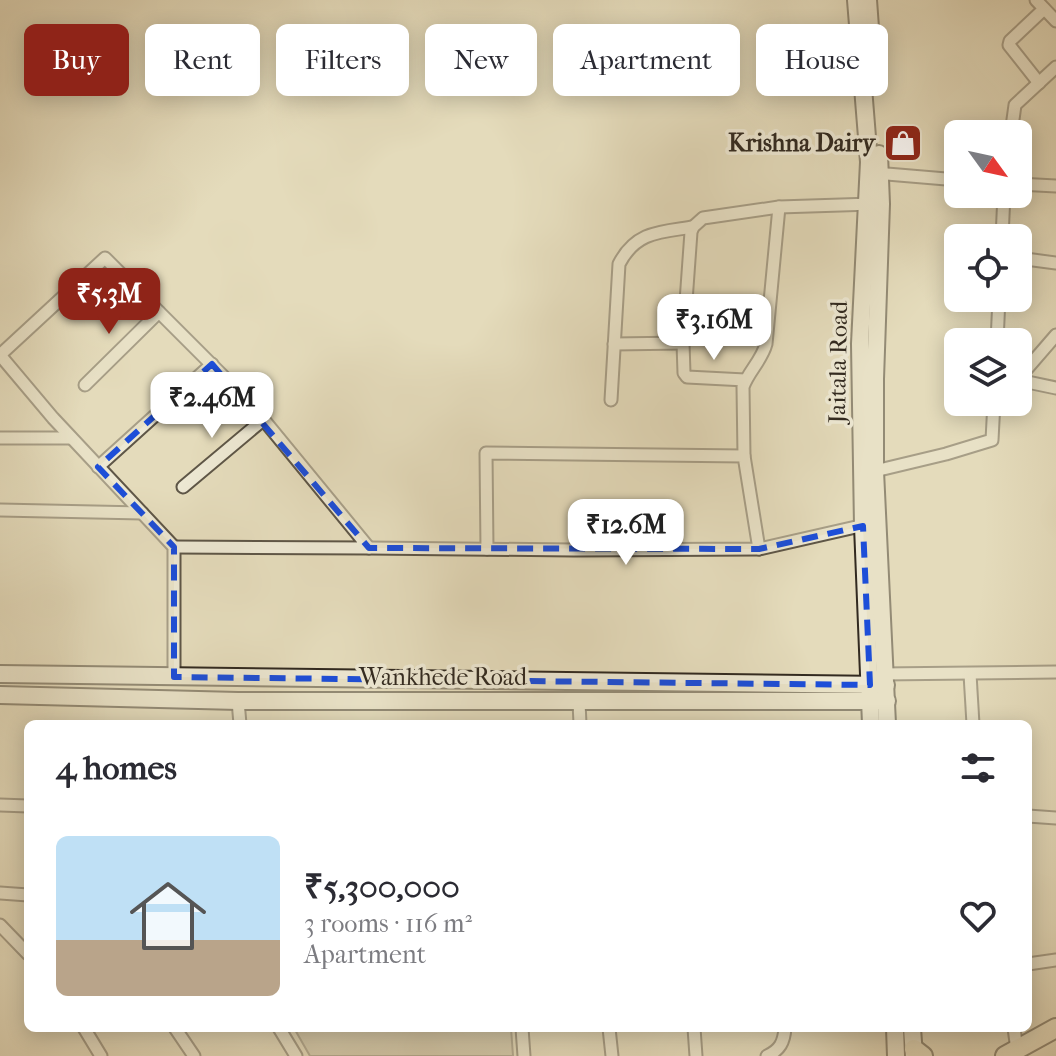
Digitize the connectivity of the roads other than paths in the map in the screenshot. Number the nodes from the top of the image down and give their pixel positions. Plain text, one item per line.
1 (856, 0) edge
2 (868, 0) edge
3 (1040, 4) edge
4 (1056, 21) edge
5 (1056, 67) edge
6 (1039, 83) junction
7 (1013, 120) edge
8 (874, 173) junction
9 (944, 179) edge
10 (1032, 185) edge
11 (1056, 186) edge
12 (874, 204) junction
13 (779, 207) junction
14 (693, 227) junction
15 (1032, 260) edge
16 (1056, 263) edge
17 (159, 312) junction
18 (1056, 335) edge
19 (683, 343) junction
20 (614, 344) junction
21 (0, 355) edge
22 (1032, 363) edge
23 (212, 364) junction
24 (745, 380) junction
25 (1032, 382) edge
26 (85, 385) dead end
27 (1056, 388) edge
28 (611, 400) dead end
29 (993, 416) edge
30 (264, 419) junction
31 (0, 438) edge
32 (71, 438) junction
33 (744, 456) junction
34 (98, 467) junction
35 (875, 471) junction
36 (183, 487) dead end
37 (0, 510) edge
38 (142, 513) junction
39 (870, 524) junction
40 (174, 547) junction
41 (369, 548) junction
42 (487, 549) junction
43 (759, 549) junction
44 (1056, 672) edge
45 (0, 674) edge
46 (970, 674) junction
47 (174, 677) junction
48 (878, 687) junction
49 (0, 695) edge
50 (238, 701) junction
51 (579, 702) junction
52 (240, 720) edge
53 (580, 720) edge
54 (872, 720) edge
55 (886, 720) edge
56 (973, 720) edge
57 (0, 805) edge
58 (24, 806) edge
59 (1032, 816) edge
60 (1056, 818) edge
61 (0, 893) edge
62 (24, 895) edge
63 (0, 925) edge
64 (24, 950) edge
65 (1056, 960) edge
66 (1032, 963) edge
67 (1056, 1028) edge
68 (86, 1032) edge
69 (178, 1032) edge
70 (281, 1032) edge
71 (522, 1032) edge
72 (609, 1032) edge
73 (694, 1032) edge
74 (785, 1032) edge
75 (898, 1032) edge
76 (912, 1032) edge
77 (1014, 1032) edge
78 (1011, 1053) edge
79 (912, 1054) edge
80 (101, 1056) edge
81 (194, 1056) edge
82 (296, 1056) edge
83 (524, 1056) edge
84 (612, 1056) edge
85 (696, 1056) edge
86 (767, 1056) edge

1 - 8 main road, Jaitala Road
2 - 8 main road, Jaitala Road
3 - 4 street
3 - 6 street
5 - 6 street
6 - 7 street
8 - 9 street
8 - 12 main road, Jaitala Road
10 - 11 street
12 - 13 street
12 - 35 main road, Jaitala Road
12 - 39 main road, Jaitala Road
13 - 14 street
13 - 24 street
14 - 19 street
14 - 20 street
15 - 16 street
17 - 21 street
17 - 23 street
17 - 26 street
18 - 22 street
19 - 20 street
19 - 24 street
20 - 28 street
21 - 32 street
23 - 30 street
23 - 34 street
24 - 33 street
25 - 27 street
29 - 35 street
30 - 36 street
30 - 41 street
31 - 32 street
32 - 34 street
33 - 42 street
33 - 43 street
34 - 38 street
35 - 39 main road, Jaitala Road
37 - 38 street
38 - 40 street
39 - 43 street
39 - 48 main road, Jaitala Road
40 - 41 street
40 - 47 street
41 - 42 street
42 - 43 street
44 - 46 street
45 - 47 main road, Wankhede Road
46 - 48 street
46 - 56 street
47 - 48 main road, Wankhede Road
48 - 51 main road, Wankhede Road
48 - 54 main road, Jaitala Road
48 - 55 main road, Jaitala Road
49 - 50 main road, Wankhede Road
50 - 51 main road, Wankhede Road
50 - 52 street
51 - 53 street
57 - 58 street
59 - 60 street
61 - 62 street
63 - 64 street
65 - 66 street
67 - 78 main road
68 - 80 street
69 - 81 street
70 - 82 street
71 - 83 street
72 - 84 street
73 - 85 street
74 - 86 street
75 - 79 main road
76 - 79 main road
77 - 78 street

